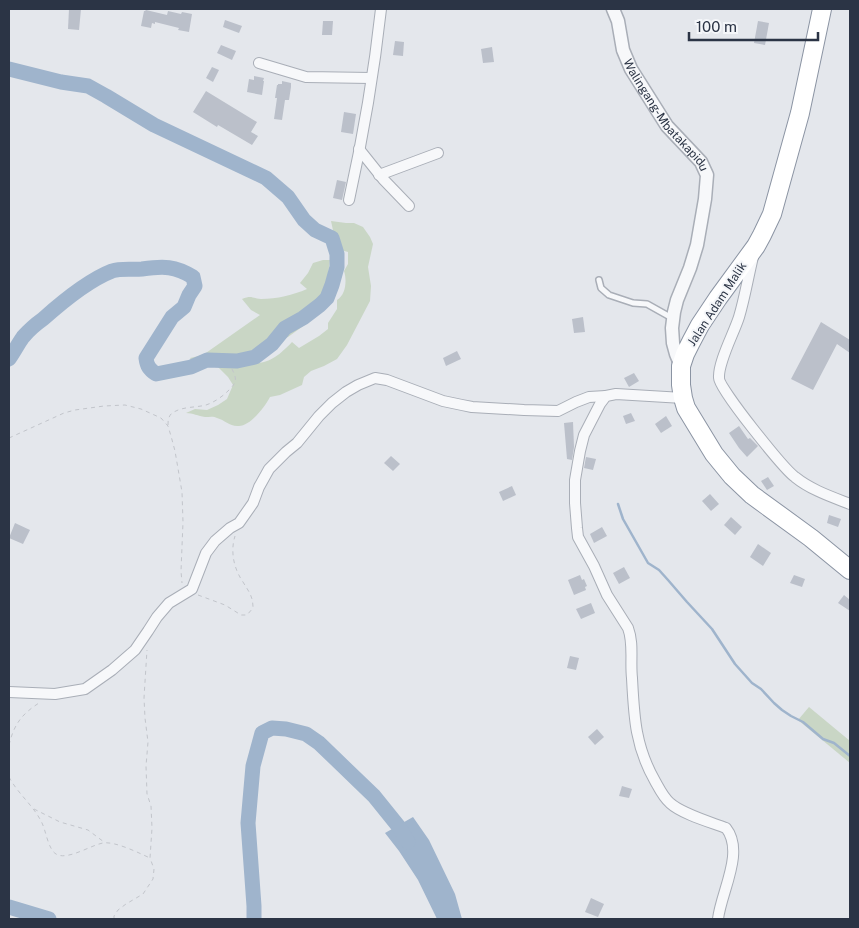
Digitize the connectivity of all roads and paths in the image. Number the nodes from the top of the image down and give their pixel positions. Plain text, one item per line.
1 (380, 9) edge
2 (613, 9) edge
3 (819, 12) edge
4 (259, 63) dead end
5 (371, 78) junction
6 (360, 149) junction
7 (438, 153) dead end
8 (379, 175) junction
9 (349, 200) dead end
10 (409, 206) dead end
11 (756, 246) junction
12 (599, 280) dead end
13 (673, 318) junction
14 (681, 366) junction
15 (232, 369) dead end
16 (606, 396) junction
17 (683, 398) junction
18 (168, 426) junction
19 (9, 438) edge
20 (850, 504) edge
21 (239, 523) junction
22 (850, 570) edge
23 (192, 589) junction
24 (148, 632) junction
25 (9, 692) edge
26 (55, 694) junction
27 (9, 744) edge
28 (9, 777) edge
29 (33, 808) junction
30 (105, 843) junction
31 (150, 858) junction
32 (114, 919) edge
33 (718, 919) edge

1 - 5 street
2 - 13 street, Walingang-Mbatakapidu
3 - 11 highway, Jalan Adam Malik
4 - 5 street
5 - 6 street
6 - 8 street
6 - 9 street
7 - 8 street
8 - 10 street
11 - 14 highway, Jalan Adam Malik
11 - 20 street
12 - 13 lane
13 - 14 street, Walingang-Mbatakapidu
14 - 17 highway, Jalan Adam Malik
15 - 18 path
16 - 17 street
16 - 21 street
16 - 33 street
17 - 22 highway, Jalan Adam Malik
18 - 19 path
18 - 23 path
21 - 23 street
21 - 23 path
23 - 24 street
24 - 26 street
24 - 31 path
25 - 26 street
26 - 27 path
28 - 29 path
29 - 30 path
29 - 30 path
30 - 31 path
31 - 32 path

